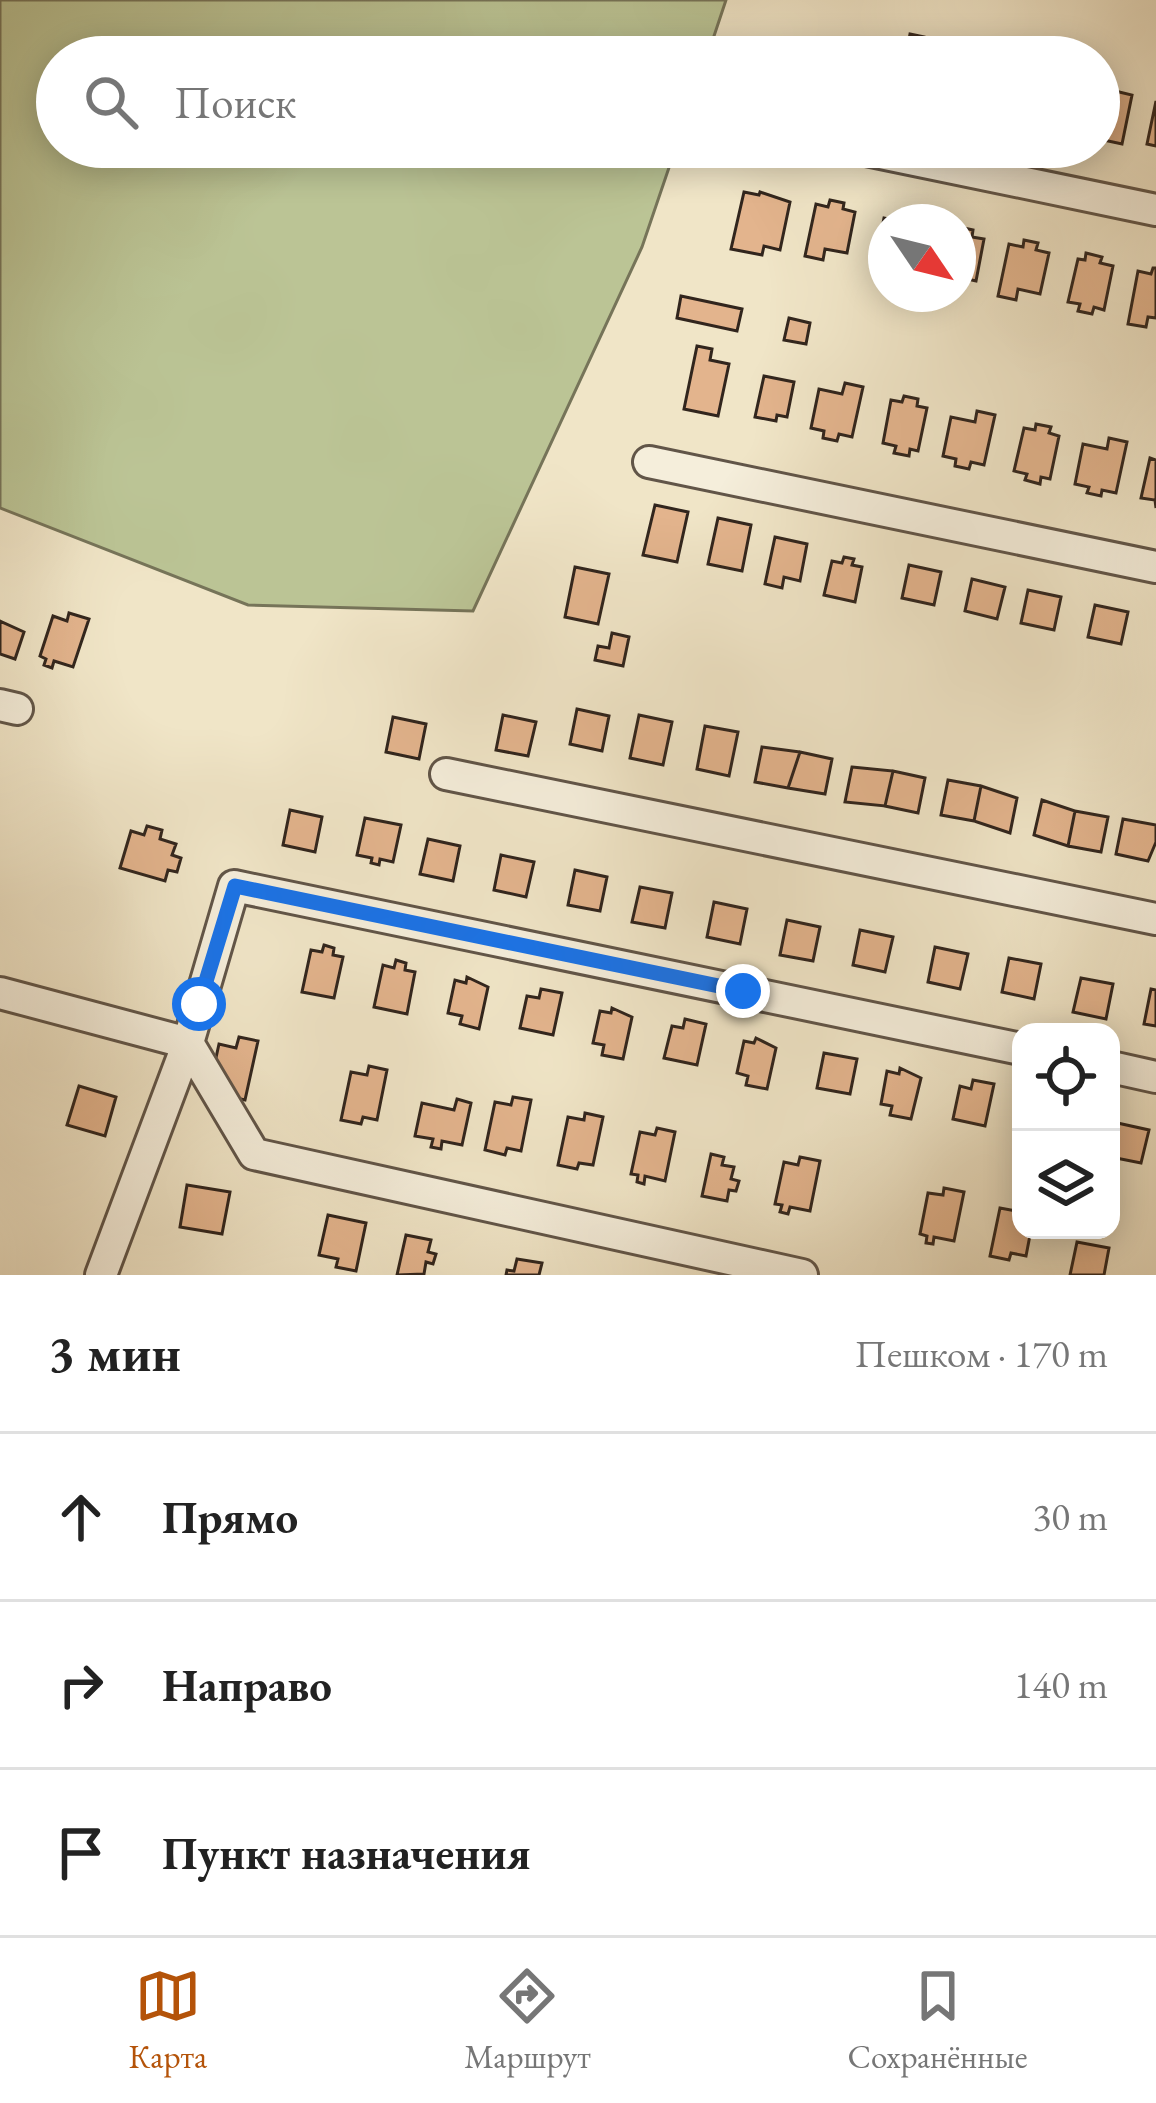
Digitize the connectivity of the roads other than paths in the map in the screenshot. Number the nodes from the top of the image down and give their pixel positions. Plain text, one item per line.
1 (953, 168) edge
2 (1156, 210) edge
3 (649, 462) dead end
4 (1156, 567) edge
5 (446, 774) dead end
6 (1156, 920) edge
7 (0, 993) edge
8 (188, 1043) junction
9 (1012, 1047) edge
10 (1120, 1069) edge
11 (1156, 1077) edge
12 (100, 1275) edge
13 (802, 1275) edge

1 - 2 street
3 - 4 street
5 - 6 street
7 - 8 street
8 - 9 street
8 - 12 street
8 - 13 street
10 - 11 street

